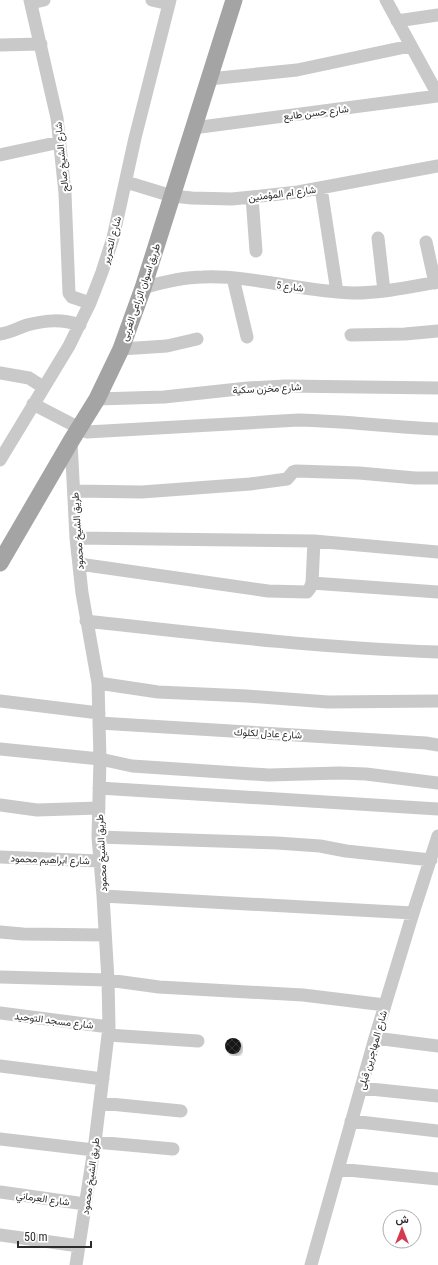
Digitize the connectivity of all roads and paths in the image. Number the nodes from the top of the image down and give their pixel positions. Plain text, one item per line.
1 (44, 0) edge
2 (152, 0) edge
3 (234, 0) edge
4 (386, 0) edge
5 (31, 1) edge
6 (170, 2) edge
7 (438, 15) edge
8 (397, 21) junction
9 (41, 44) junction
10 (0, 45) edge
11 (410, 46) junction
12 (209, 79) junction
13 (433, 79) edge
14 (438, 96) edge
15 (193, 128) junction
16 (60, 142) junction
17 (0, 155) edge
18 (438, 166) edge
19 (126, 182) junction
20 (321, 188) junction
21 (172, 196) junction
22 (252, 198) junction
23 (378, 238) dead end
24 (426, 242) dead end
25 (256, 252) dead end
26 (233, 278) junction
27 (436, 283) edge
28 (143, 288) junction
29 (384, 291) junction
30 (337, 292) junction
31 (90, 303) junction
32 (80, 325) junction
33 (438, 331) edge
34 (0, 334) edge
35 (351, 335) dead end
36 (247, 337) dead end
37 (197, 339) dead end
38 (121, 349) junction
39 (0, 373) edge
40 (43, 387) junction
41 (438, 388) edge
42 (97, 399) junction
43 (33, 404) junction
44 (438, 429) edge
45 (75, 435) junction
46 (0, 460) edge
47 (438, 478) edge
48 (74, 492) junction
49 (76, 538) junction
50 (314, 541) junction
51 (438, 552) edge
52 (1, 557) edge
53 (79, 564) junction
54 (312, 583) junction
55 (438, 592) edge
56 (86, 621) junction
57 (438, 652) edge
58 (98, 684) junction
59 (0, 701) edge
60 (438, 701) edge
61 (99, 718) junction
62 (438, 745) edge
63 (0, 749) edge
64 (100, 759) junction
65 (438, 783) edge
66 (99, 788) junction
67 (0, 805) edge
68 (99, 808) junction
69 (438, 808) edge
70 (438, 836) edge
71 (98, 838) junction
72 (0, 857) edge
73 (431, 860) junction
74 (100, 862) junction
75 (103, 896) junction
76 (413, 914) junction
77 (0, 932) edge
78 (106, 935) junction
79 (0, 977) edge
80 (108, 980) junction
81 (385, 1004) junction
82 (0, 1013) edge
83 (108, 1031) junction
84 (375, 1038) junction
85 (198, 1041) dead end
86 (438, 1046) edge
87 (0, 1066) edge
88 (102, 1079) junction
89 (361, 1088) junction
90 (438, 1096) edge
91 (100, 1103) junction
92 (181, 1111) dead end
93 (351, 1121) junction
94 (438, 1131) edge
95 (0, 1140) edge
96 (94, 1146) junction
97 (173, 1149) dead end
98 (338, 1169) junction
99 (438, 1179) edge
100 (0, 1192) edge
101 (86, 1204) junction
102 (0, 1235) edge
103 (79, 1246) junction
104 (76, 1265) edge
105 (311, 1265) edge

1 - 5 street
2 - 6 street
3 - 12 main road, طريق اسوان الزراعى الغربى
4 - 8 street
5 - 9 street, شارع الشيخ صالح
6 - 19 street, شارع التحرير
7 - 8 street
8 - 11 street
9 - 10 street
9 - 16 street, شارع الشيخ صالح
11 - 12 street
11 - 13 street
12 - 15 main road, طريق اسوان الزراعى الغربى
13 - 14 street
14 - 15 street, شارع حسن طايع
15 - 21 main road, طريق اسوان الزراعى الغربى
16 - 17 street
16 - 31 street, شارع الشيخ صالح
18 - 20 street, شارع ام المؤمنين
19 - 21 street, شارع ام المؤمنين
19 - 31 street, شارع التحرير
20 - 22 street, شارع ام المؤمنين
20 - 30 street
21 - 22 street, شارع ام المؤمنين
21 - 28 main road, طريق اسوان الزراعى الغربى
22 - 25 street
23 - 29 street
24 - 27 street
26 - 28 street, شارع 5
26 - 30 street, شارع 5
26 - 36 street
27 - 29 street, شارع 5
28 - 38 main road, طريق اسوان الزراعى الغربى
29 - 30 street, شارع 5
31 - 32 street, شارع التحرير
32 - 34 street
32 - 40 street, شارع التحرير
33 - 35 street
37 - 38 street
38 - 42 main road, طريق اسوان الزراعى الغربى
39 - 40 street
40 - 43 street, شارع التحرير
41 - 42 street, شارع مخزن سكية
42 - 45 main road, طريق اسوان الزراعى الغربى
43 - 45 street
43 - 46 street, شارع التحرير
44 - 45 street
45 - 48 street, طريق الشيخ محمود
45 - 52 main road, طريق اسوان الزراعى الغربى
47 - 48 street
48 - 49 street, طريق الشيخ محمود
49 - 50 street
49 - 53 street, طريق الشيخ محمود
50 - 51 street
50 - 54 street
53 - 54 street
53 - 56 street, طريق الشيخ محمود
54 - 55 street
56 - 57 street
56 - 58 street, طريق الشيخ محمود
58 - 60 street
58 - 61 street, طريق الشيخ محمود
59 - 61 street, شارع عادل لكلوك
61 - 62 street, شارع عادل لكلوك
61 - 64 street, طريق الشيخ محمود
63 - 64 street
64 - 65 street
64 - 66 street, طريق الشيخ محمود
66 - 68 street, طريق الشيخ محمود
66 - 69 street
67 - 68 street
68 - 71 street, طريق الشيخ محمود
70 - 73 street, شارع المهاجرين قبلى
71 - 73 street
71 - 74 street, طريق الشيخ محمود
72 - 74 street, شارع ابراهيم محمود
73 - 76 street, شارع المهاجرين قبلى
74 - 75 street, طريق الشيخ محمود
75 - 76 street
75 - 78 street, طريق الشيخ محمود
76 - 81 street, شارع المهاجرين قبلى
77 - 78 street
78 - 80 street, طريق الشيخ محمود
79 - 80 street
80 - 81 street
80 - 83 street, طريق الشيخ محمود
81 - 84 street, شارع المهاجرين قبلى
82 - 83 street, شارع مسجد التوحيد
83 - 85 street, شارع مسجد التوحيد
83 - 88 street, طريق الشيخ محمود
84 - 86 street
84 - 89 street, شارع المهاجرين قبلى
87 - 88 street
88 - 91 street, طريق الشيخ محمود
89 - 90 street
89 - 93 street, شارع المهاجرين قبلى
91 - 92 street
91 - 96 street, طريق الشيخ محمود
93 - 94 street
93 - 98 street, شارع المهاجرين قبلى
95 - 96 street
96 - 97 street
96 - 101 street, طريق الشيخ محمود
98 - 99 street
98 - 105 street, شارع المهاجرين قبلى
100 - 101 street, شارع العرماني
101 - 103 street, طريق الشيخ محمود
102 - 103 street
103 - 104 street, طريق الشيخ محمود

